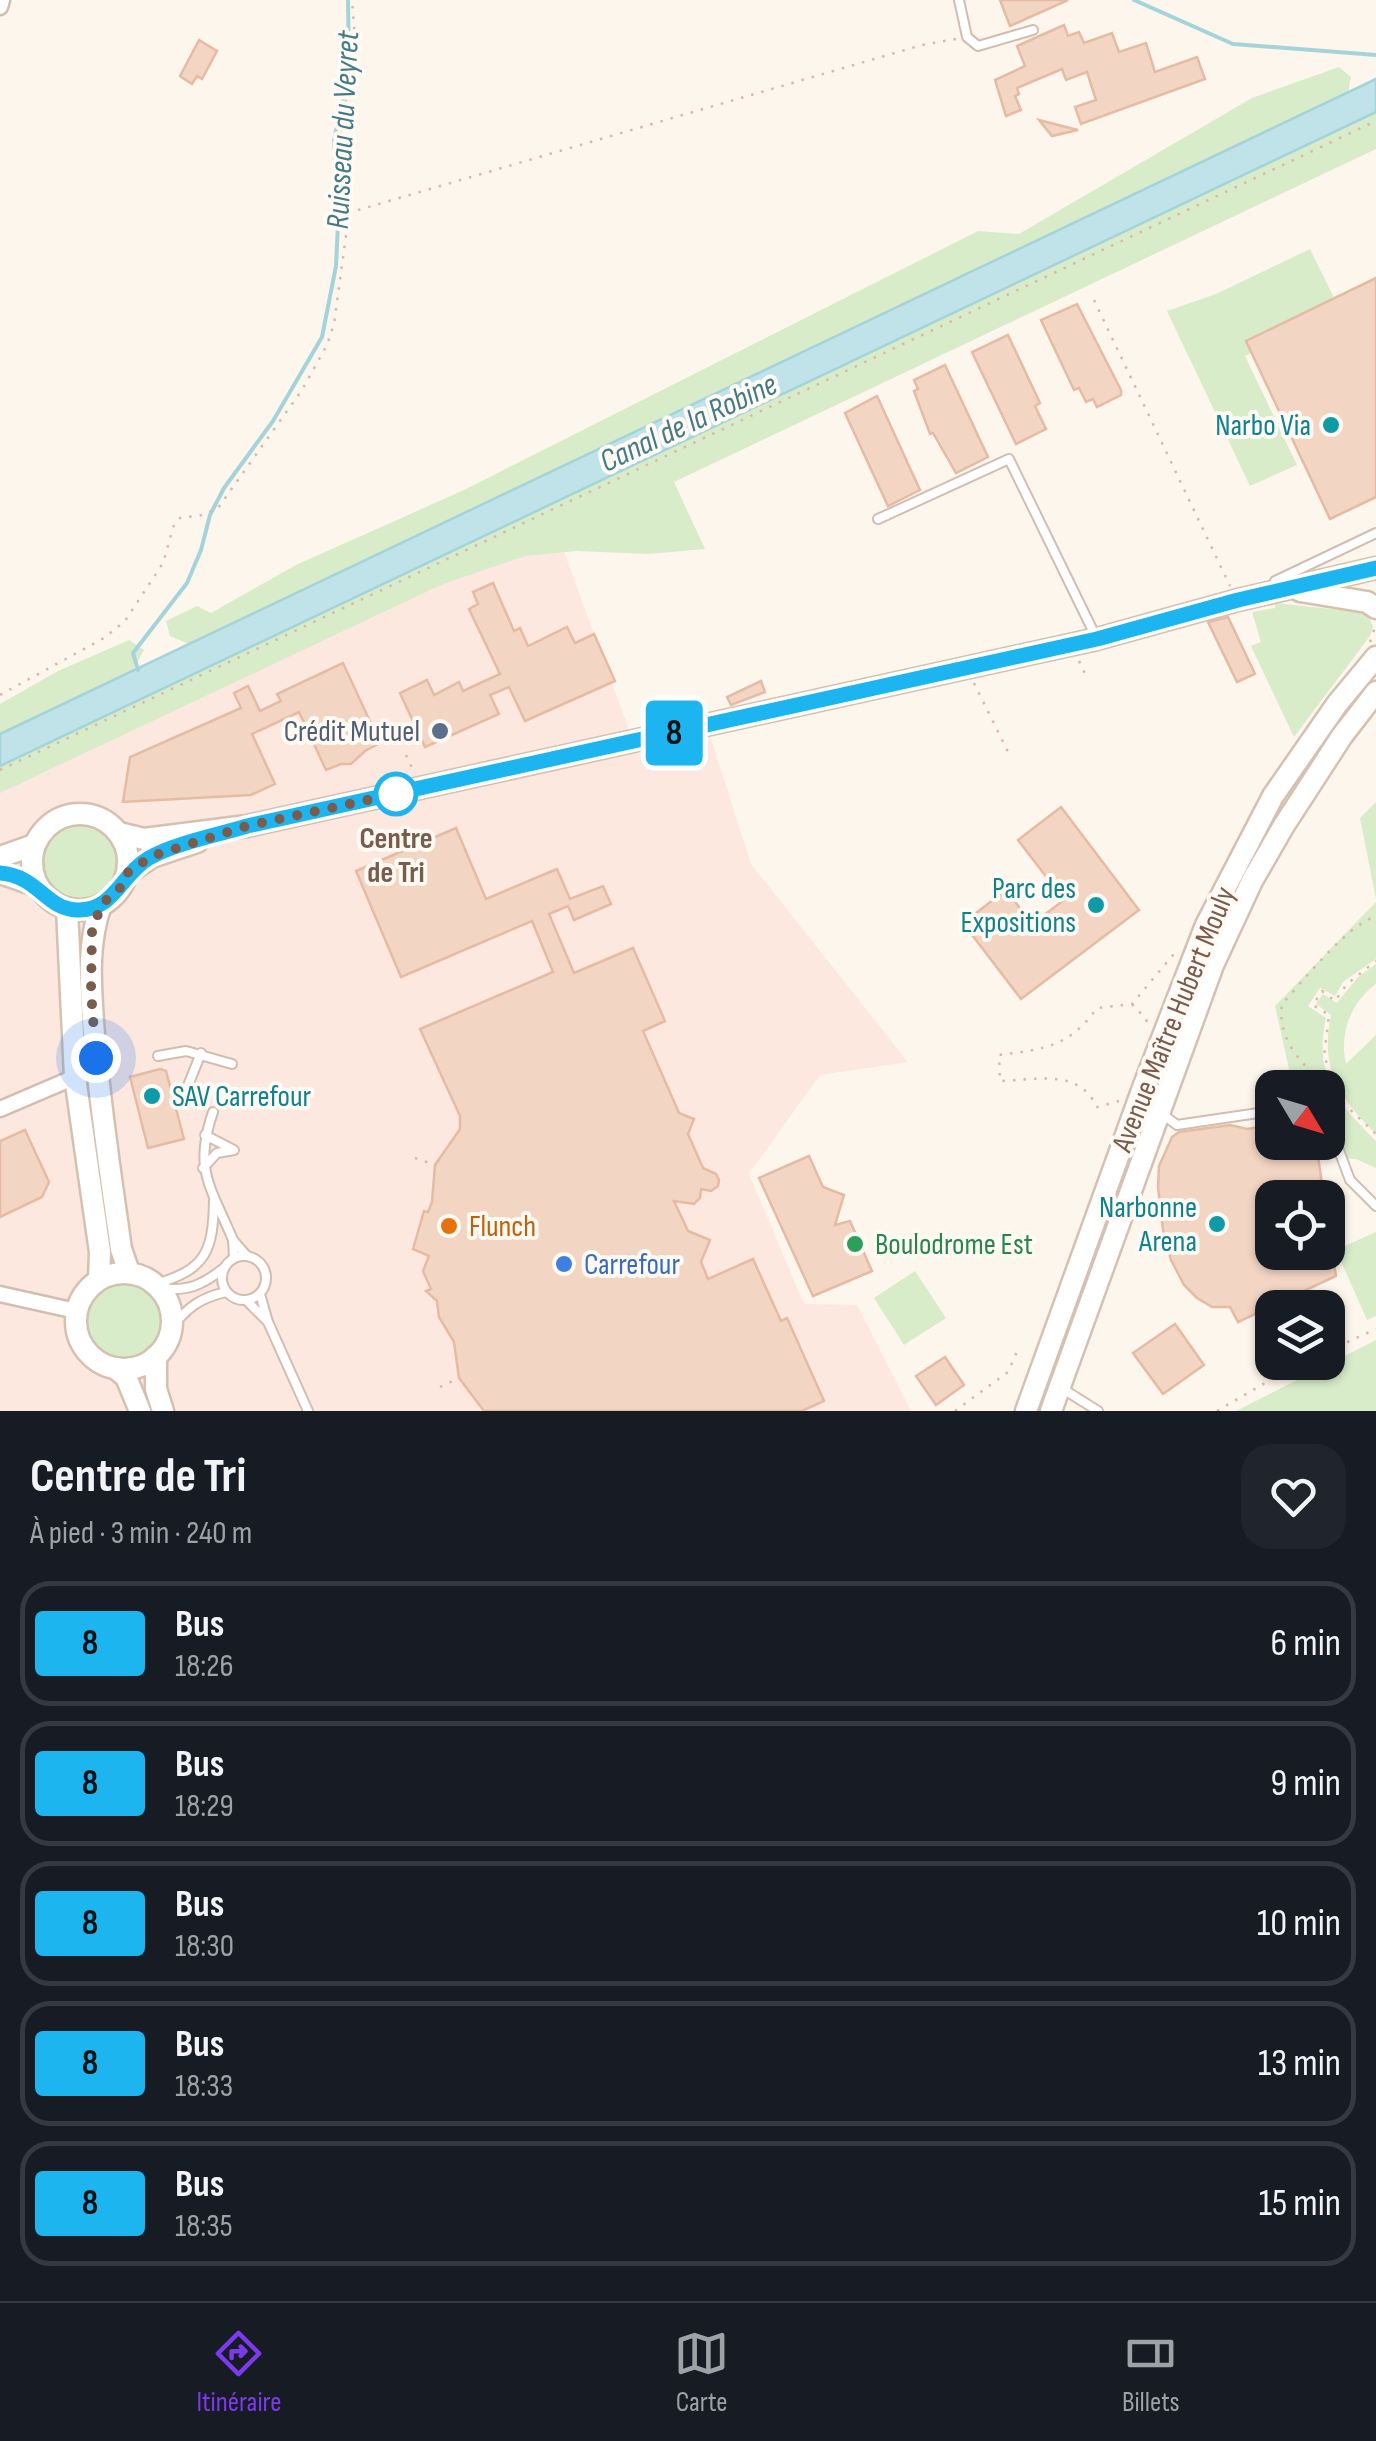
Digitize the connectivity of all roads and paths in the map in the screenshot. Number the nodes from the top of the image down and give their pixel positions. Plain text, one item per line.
1 (2, 0) edge
2 (352, 0) edge
3 (960, 0) edge
4 (0, 7) edge
5 (1033, 30) dead end
6 (967, 37) junction
7 (1376, 121) edge
8 (346, 213) junction
9 (1094, 300) dead end
10 (878, 519) dead end
11 (1376, 533) edge
12 (1376, 568) edge
13 (1278, 588) junction
14 (1238, 600) junction
15 (1371, 605) edge
16 (1097, 639) junction
17 (1370, 653) edge
18 (1078, 660) dead end
19 (1087, 678) dead end
20 (973, 682) dead end
21 (1376, 692) edge
22 (0, 694) edge
23 (1011, 758) dead end
24 (0, 770) edge
25 (247, 826) junction
26 (119, 834) junction
27 (34, 844) junction
28 (0, 857) edge
29 (0, 873) edge
30 (126, 874) junction
31 (38, 886) junction
32 (101, 905) junction
33 (67, 909) junction
34 (1376, 916) edge
35 (1180, 948) dead end
36 (1376, 962) edge
37 (1132, 1004) junction
38 (1150, 1031) dead end
39 (201, 1053) junction
40 (158, 1056) dead end
41 (232, 1064) dead end
42 (1310, 1070) edge
43 (1329, 1070) edge
44 (75, 1076) junction
45 (1126, 1098) dead end
46 (181, 1103) dead end
47 (1345, 1105) edge
48 (0, 1109) edge
49 (213, 1112) dead end
50 (1158, 1112) junction
51 (1255, 1114) edge
52 (1177, 1125) junction
53 (1151, 1134) junction
54 (1376, 1134) edge
55 (205, 1135) junction
56 (415, 1158) dead end
57 (1342, 1160) edge
58 (435, 1165) dead end
59 (203, 1168) junction
60 (214, 1196) junction
61 (1376, 1206) edge
62 (233, 1240) junction
63 (246, 1256) junction
64 (234, 1258) junction
65 (224, 1268) junction
66 (129, 1272) junction
67 (99, 1279) junction
68 (158, 1286) junction
69 (226, 1292) junction
70 (0, 1294) edge
71 (260, 1294) junction
72 (247, 1301) junction
73 (76, 1311) junction
74 (268, 1322) junction
75 (172, 1328) junction
76 (1376, 1328) edge
77 (1345, 1342) edge
78 (1018, 1347) dead end
79 (156, 1356) junction
80 (114, 1368) junction
81 (458, 1378) dead end
82 (1270, 1380) edge
83 (440, 1387) dead end
84 (1059, 1387) junction
85 (140, 1411) edge
86 (163, 1411) edge
87 (308, 1411) edge
88 (955, 1411) edge
89 (1026, 1411) edge
90 (1051, 1411) edge
91 (1098, 1411) edge
92 (1217, 1411) edge

1 - 4 street
2 - 8 path
3 - 6 lane
5 - 6 lane
6 - 8 path
7 - 24 path
8 - 22 path
9 - 14 path
10 - 16 lane
11 - 13 lane
12 - 13 street
13 - 14 street
13 - 15 street
14 - 16 street
15 - 17 path
16 - 25 street
17 - 89 street, Avenue Maître Hubert Mouly
18 - 19 path
20 - 23 path
21 - 50 street, Avenue Maître Hubert Mouly
25 - 26 street
25 - 30 street
26 - 27 street
26 - 30 street
27 - 28 street
27 - 31 street
29 - 31 street
30 - 32 street
31 - 33 street
32 - 33 street
32 - 66 street
33 - 44 street
34 - 42 path
35 - 37 path
36 - 43 path
37 - 38 path
37 - 45 path
39 - 40 lane
39 - 41 lane
39 - 46 lane
44 - 48 street
44 - 67 street
47 - 54 path
49 - 55 lane
50 - 52 lane
50 - 53 street, Avenue Maître Hubert Mouly
51 - 52 lane
52 - 53 lane
53 - 84 street, Avenue Maître Hubert Mouly
55 - 59 lane
55 - 59 lane
56 - 58 path
57 - 61 lane
59 - 60 lane
60 - 62 lane
60 - 68 lane
62 - 63 lane
62 - 64 lane
63 - 64 lane
63 - 71 lane
64 - 65 lane
65 - 68 lane
65 - 69 lane
66 - 67 street
66 - 68 street
67 - 73 street
68 - 75 street
69 - 72 lane
69 - 75 lane
70 - 73 street
71 - 72 lane
71 - 74 lane
72 - 74 lane
73 - 80 street
74 - 87 lane
75 - 79 street
76 - 77 path
78 - 88 path
79 - 80 street
79 - 86 street
80 - 85 street
81 - 83 path
82 - 92 path
84 - 90 street, Avenue Maître Hubert Mouly
84 - 91 lane

